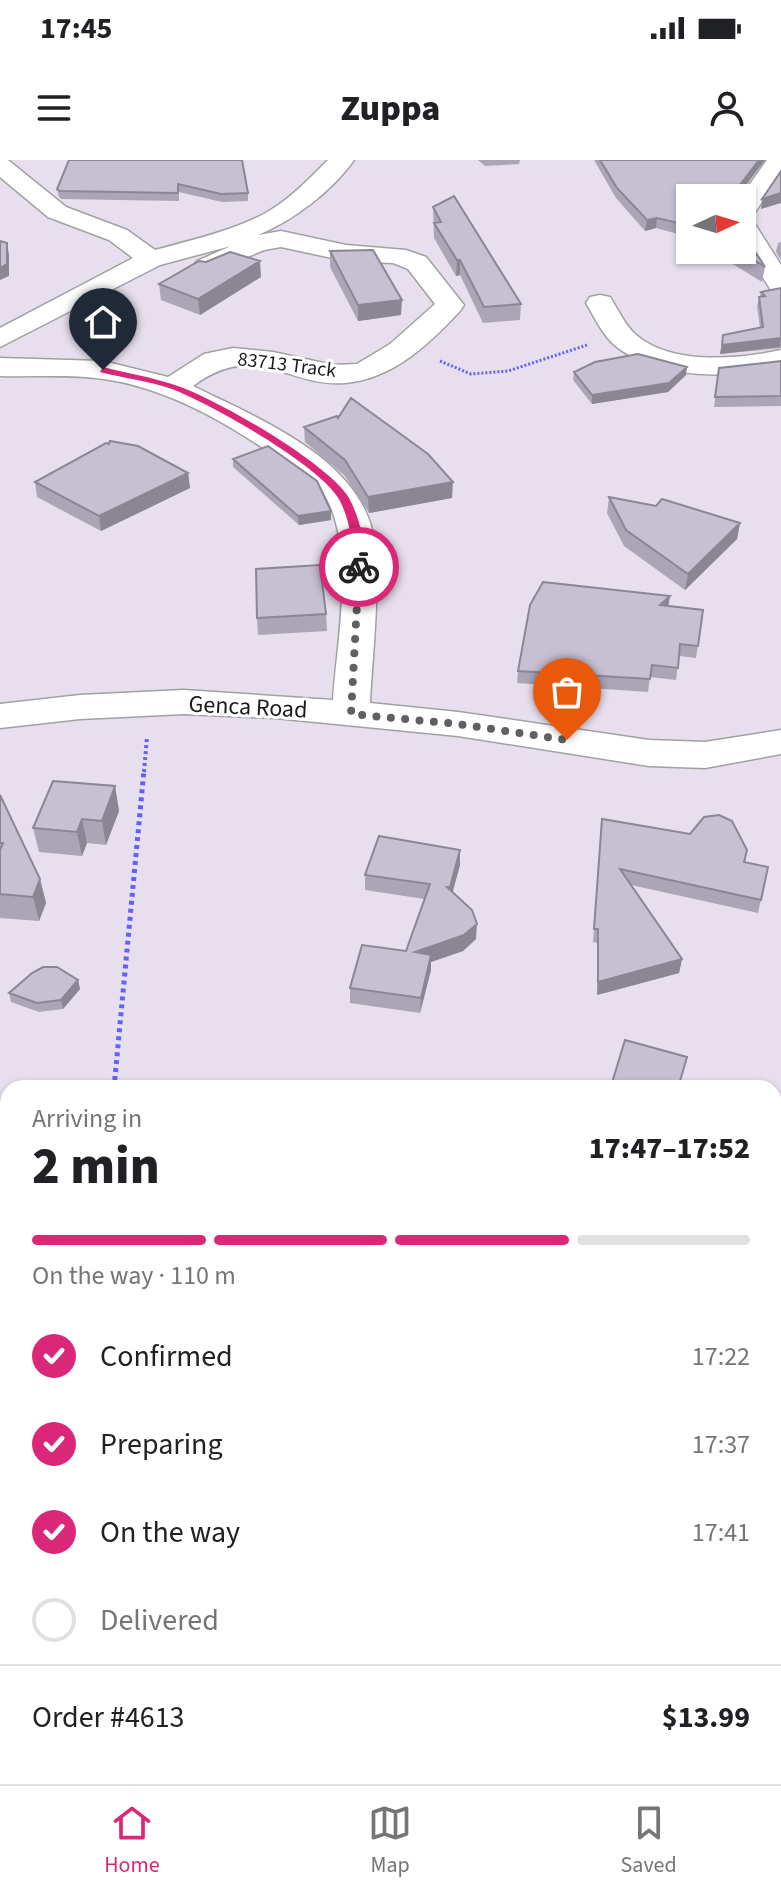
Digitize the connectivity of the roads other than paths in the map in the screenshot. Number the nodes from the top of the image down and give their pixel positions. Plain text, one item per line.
1 (342, 160) edge
2 (776, 162) edge
3 (0, 165) edge
4 (756, 192) edge
5 (756, 246) edge
6 (151, 259) junction
7 (206, 267) edge
8 (781, 286) edge
9 (600, 303) dead end
10 (0, 339) edge
11 (781, 359) edge
12 (0, 367) edge
13 (173, 387) junction
14 (351, 714) junction
15 (0, 716) edge
16 (781, 742) edge

1 - 6 street
2 - 4 street
3 - 6 street
5 - 8 street
6 - 10 street
7 - 13 street, 83713 Track
9 - 11 street
12 - 13 street
13 - 14 street
14 - 15 street, Genca Road
14 - 16 street, Genca Road

